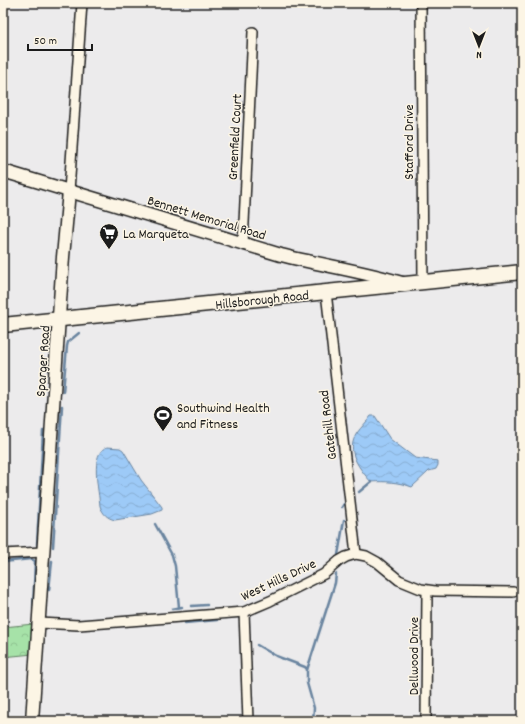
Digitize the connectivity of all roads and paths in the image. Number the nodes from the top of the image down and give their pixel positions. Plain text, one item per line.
1 (82, 3) edge
2 (421, 3) edge
3 (253, 32) dead end
4 (3, 171) edge
5 (69, 191) junction
6 (243, 244) junction
7 (522, 272) edge
8 (423, 282) junction
9 (404, 284) junction
10 (326, 292) junction
11 (60, 320) junction
12 (3, 325) edge
13 (44, 552) junction
14 (3, 554) edge
15 (356, 554) junction
16 (427, 591) junction
17 (513, 592) dead end
18 (244, 612) junction
19 (39, 623) junction
20 (32, 721) edge
21 (248, 721) edge
22 (426, 721) edge

1 - 5 street, Sparger Road
2 - 8 street, Stafford Drive
3 - 6 street, Greenfield Court
4 - 5 street, Bennett Memorial Road
5 - 6 street, Bennett Memorial Road
5 - 11 street, Sparger Road
6 - 9 street, Bennett Memorial Road
7 - 8 main road, Hillsborough Road
8 - 9 main road, Hillsborough Road
9 - 10 main road, Hillsborough Road
10 - 11 main road, Hillsborough Road
10 - 15 street, Gatehill Road
11 - 12 main road, Hillsborough Road
11 - 13 street, Sparger Road
13 - 14 street
13 - 19 street, Sparger Road
15 - 16 street
15 - 18 street, West Hills Drive
16 - 17 street
16 - 22 street, Dellwood Drive
18 - 19 street, West Hills Drive
18 - 21 street
19 - 20 street, Sparger Road

